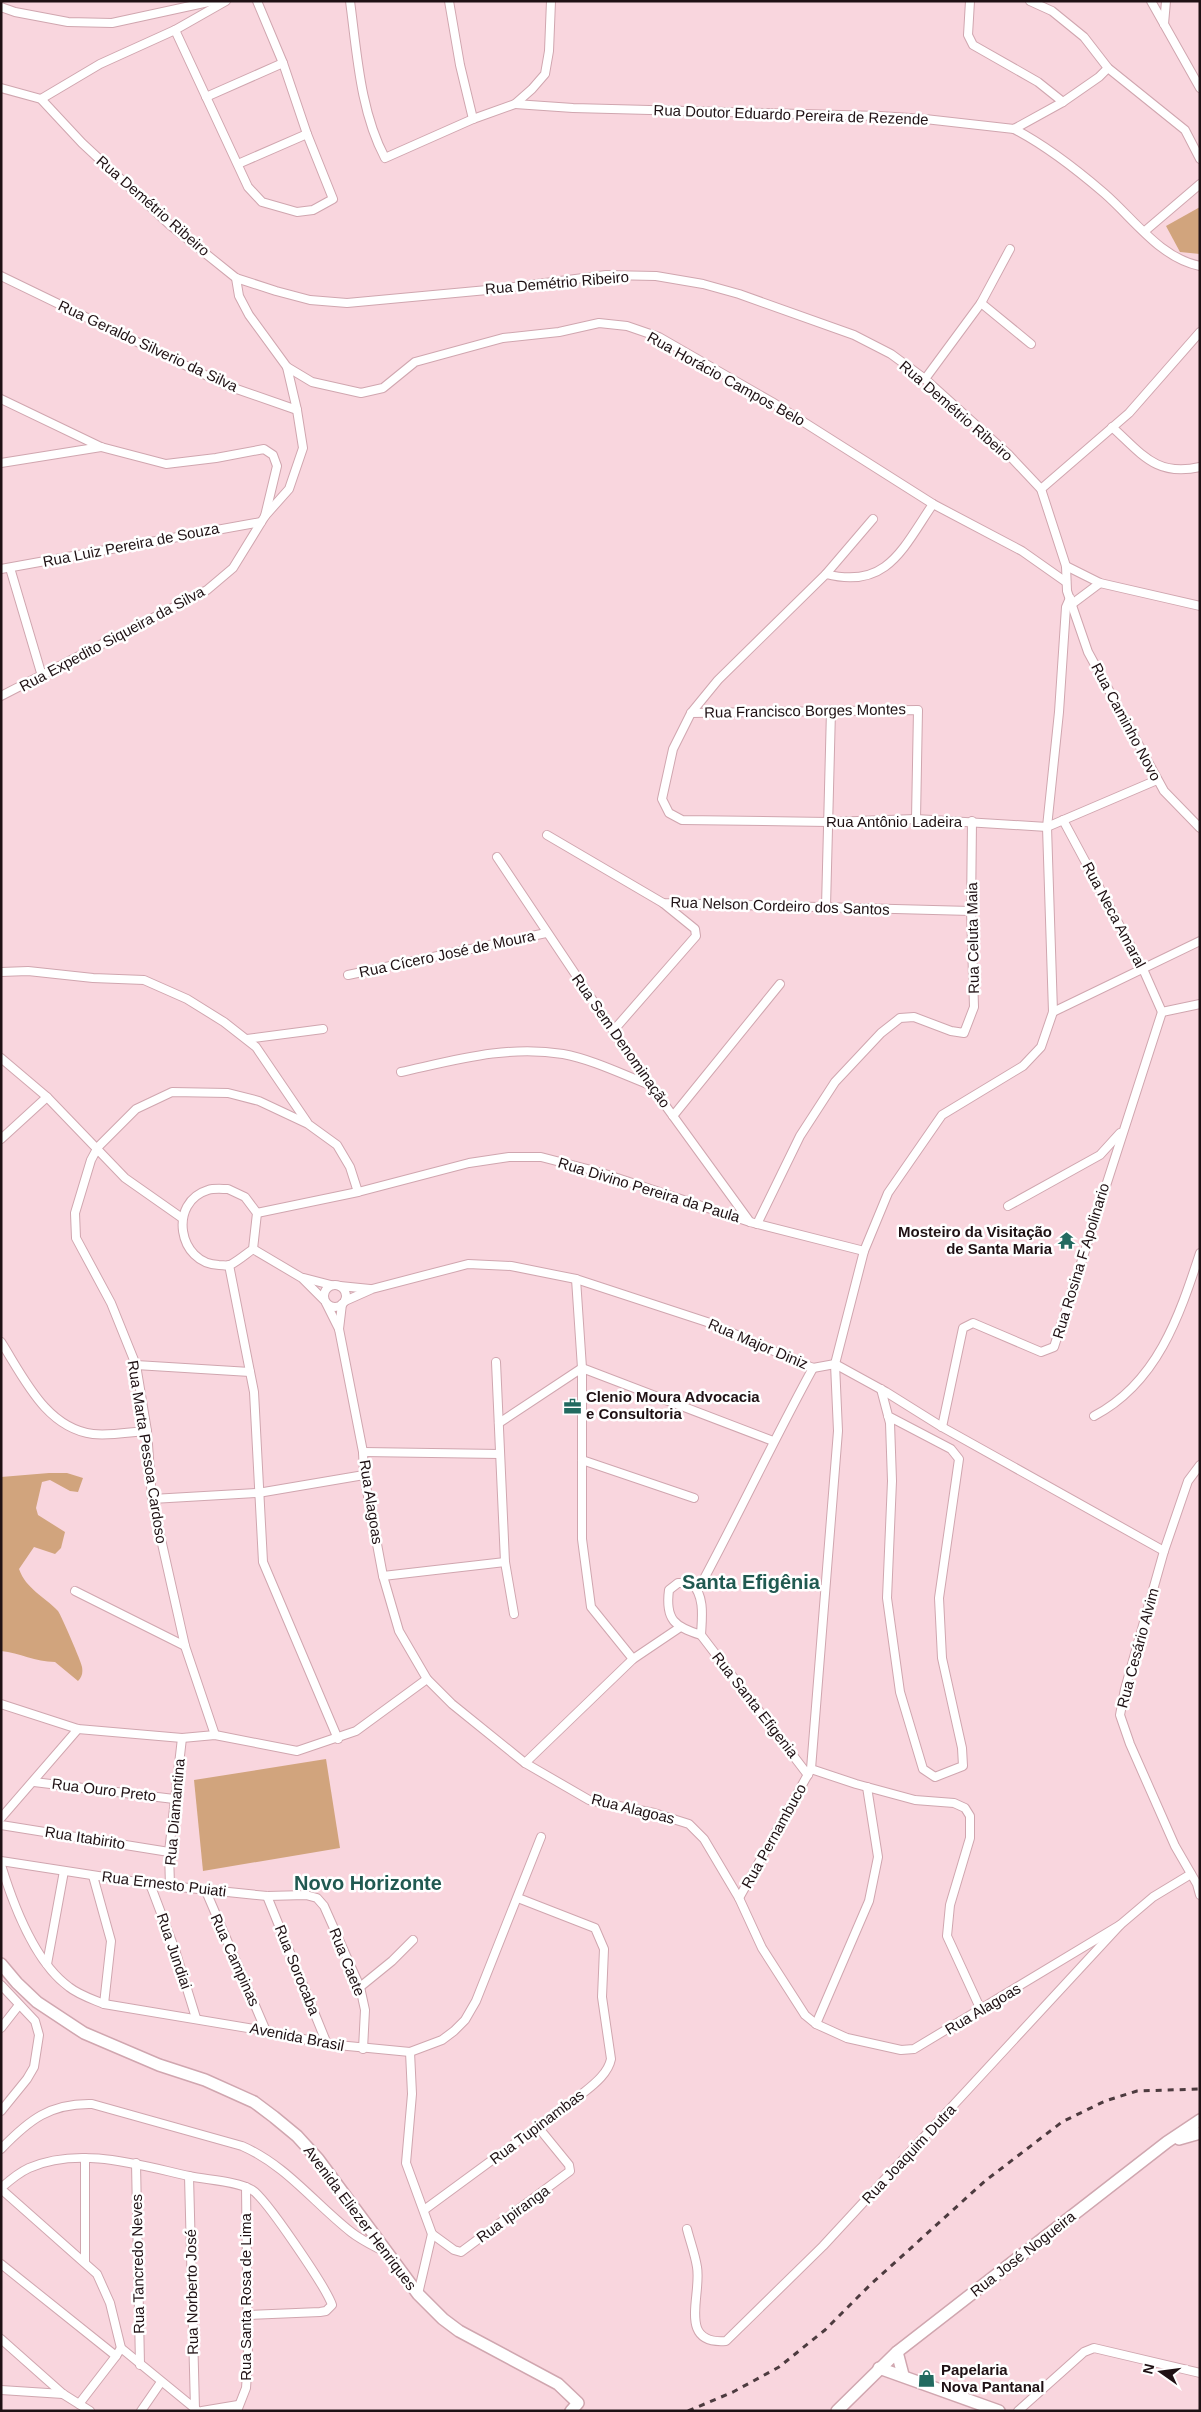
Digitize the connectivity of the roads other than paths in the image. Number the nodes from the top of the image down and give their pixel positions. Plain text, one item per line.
1 (214, 1) edge
2 (226, 1) edge
3 (257, 1) edge
4 (350, 1) edge
5 (449, 1) edge
6 (551, 1) edge
7 (970, 1) edge
8 (1030, 1) edge
9 (1151, 1) edge
10 (1166, 1) edge
11 (1, 7) edge
12 (1164, 24) junction
13 (175, 30) junction
14 (283, 63) junction
15 (1108, 68) junction
16 (1, 88) edge
17 (1200, 88) edge
18 (206, 97) junction
19 (41, 99) junction
20 (1063, 102) junction
21 (514, 104) junction
22 (473, 119) junction
23 (1014, 129) junction
24 (307, 134) junction
25 (1200, 159) edge
26 (238, 164) junction
27 (1200, 184) edge
28 (1145, 231) junction
29 (1010, 249) dead end
30 (1200, 266) edge
31 (1, 276) edge
32 (236, 278) junction
33 (981, 302) junction
34 (1200, 332) edge
35 (1031, 344) dead end
36 (287, 367) junction
37 (925, 379) junction
38 (1, 399) edge
39 (297, 410) junction
40 (1112, 427) junction
41 (101, 446) junction
42 (1, 463) edge
43 (1200, 467) edge
44 (1041, 489) junction
45 (933, 504) junction
46 (873, 518) dead end
47 (263, 519) junction
48 (1066, 566) junction
49 (10, 568) junction
50 (1, 569) edge
51 (826, 574) junction
52 (1066, 582) junction
53 (1100, 583) junction
54 (1071, 601) junction
55 (1200, 606) edge
56 (42, 676) junction
57 (1, 696) edge
58 (831, 710) junction
59 (691, 713) junction
60 (1156, 780) junction
61 (916, 819) junction
62 (1063, 820) junction
63 (972, 821) junction
64 (828, 822) junction
65 (1047, 827) junction
66 (1200, 828) edge
67 (547, 835) dead end
68 (496, 857) dead end
69 (663, 903) junction
70 (826, 907) junction
71 (971, 911) junction
72 (546, 933) junction
73 (1200, 941) edge
74 (1143, 970) junction
75 (1, 972) edge
76 (348, 975) dead end
77 (780, 984) dead end
78 (1200, 1004) edge
79 (1053, 1012) junction
80 (1162, 1012) junction
81 (323, 1029) dead end
82 (613, 1031) junction
83 (247, 1039) junction
84 (1, 1058) edge
85 (400, 1072) dead end
86 (650, 1085) junction
87 (48, 1097) junction
88 (674, 1116) junction
89 (308, 1124) junction
90 (1122, 1132) junction
91 (1, 1139) edge
92 (98, 1147) junction
93 (358, 1192) junction
94 (1008, 1206) dead end
95 (257, 1213) junction
96 (182, 1218) junction
97 (754, 1223) junction
98 (252, 1249) junction
99 (864, 1252) junction
100 (1200, 1253) edge
101 (229, 1265) junction
102 (302, 1278) junction
103 (576, 1280) junction
104 (331, 1285) junction
105 (340, 1286) junction
106 (372, 1289) junction
107 (325, 1302) junction
108 (343, 1303) junction
109 (339, 1329) junction
110 (1, 1342) edge
111 (496, 1362) dead end
112 (835, 1364) junction
113 (136, 1365) junction
114 (582, 1368) junction
115 (813, 1368) junction
116 (250, 1372) junction
117 (881, 1389) junction
118 (888, 1416) junction
119 (1094, 1416) dead end
120 (499, 1423) junction
121 (942, 1427) junction
122 (147, 1431) junction
123 (773, 1441) junction
124 (363, 1452) junction
125 (500, 1454) junction
126 (582, 1460) junction
127 (1200, 1465) edge
128 (364, 1475) junction
129 (258, 1493) junction
130 (694, 1498) dead end
131 (152, 1499) junction
132 (1164, 1551) junction
133 (505, 1562) junction
134 (383, 1576) junction
135 (698, 1590) junction
136 (75, 1591) dead end
137 (514, 1614) dead end
138 (679, 1628) junction
139 (701, 1635) junction
140 (185, 1646) junction
141 (633, 1659) junction
142 (427, 1679) junction
143 (1, 1704) edge
144 (78, 1729) junction
145 (215, 1735) junction
146 (182, 1738) junction
147 (338, 1739) junction
148 (525, 1763) junction
149 (810, 1772) junction
150 (34, 1782) junction
151 (868, 1787) junction
152 (174, 1799) junction
153 (1, 1818) edge
154 (1, 1825) edge
155 (542, 1837) dead end
156 (169, 1852) junction
157 (1, 1860) edge
158 (1, 1865) edge
159 (64, 1871) junction
160 (1191, 1874) junction
161 (93, 1876) junction
162 (150, 1884) junction
163 (1198, 1885) edge
164 (170, 1886) junction
165 (205, 1889) junction
166 (1200, 1895) edge
167 (267, 1896) junction
168 (518, 1898) junction
169 (739, 1898) junction
170 (324, 1906) joint
171 (1120, 1925) junction
172 (413, 1940) dead end
173 (1, 1964) edge
174 (47, 1964) junction
175 (1, 1985) edge
176 (360, 1987) junction
177 (104, 2004) junction
178 (19, 2005) junction
179 (981, 2010) junction
180 (196, 2018) junction
181 (816, 2024) junction
182 (1, 2028) edge
183 (266, 2030) junction
184 (327, 2044) junction
185 (363, 2048) junction
186 (410, 2052) junction
187 (1, 2111) edge
188 (1200, 2120) edge
189 (538, 2127) junction
190 (1200, 2132) edge
191 (1167, 2142) junction
192 (1, 2149) edge
193 (85, 2158) junction
194 (136, 2163) junction
195 (189, 2176) junction
196 (246, 2187) junction
197 (1, 2188) edge
198 (424, 2210) junction
199 (687, 2229) dead end
200 (432, 2234) junction
201 (389, 2254) junction
202 (85, 2262) junction
203 (1, 2264) edge
204 (418, 2294) junction
205 (247, 2315) junction
206 (1, 2339) edge
207 (121, 2348) junction
208 (897, 2352) junction
209 (116, 2356) junction
210 (140, 2365) junction
211 (879, 2368) junction
212 (1200, 2373) edge
213 (903, 2375) junction
214 (161, 2382) junction
215 (1, 2390) edge
216 (63, 2394) junction
217 (79, 2404) junction
218 (237, 2408) edge
219 (143, 2410) edge
220 (198, 2410) edge
221 (90, 2411) edge
222 (571, 2411) edge
223 (837, 2411) edge
224 (999, 2411) edge
225 (1018, 2411) edge

1 - 11 street
2 - 13 street
3 - 14 street
4 - 22 street
5 - 22 street
6 - 21 street
7 - 20 street
8 - 15 street
9 - 12 street
10 - 12 street
12 - 17 street
13 - 18 street
13 - 19 street
14 - 18 street
14 - 24 street
15 - 20 street
15 - 25 street
16 - 19 street
18 - 26 street
19 - 32 street, Rua Demétrio Ribeiro
20 - 23 street
21 - 22 street
21 - 23 street, Rua Doutor Eduardo Pereira de Rezende
23 - 28 street
24 - 26 street
24 - 26 street
27 - 28 street
28 - 30 street
29 - 33 street
31 - 39 street, Rua Geraldo Silverio da Silva
32 - 36 street, Rua Horácio Campos Belo
32 - 37 street, Rua Demétrio Ribeiro
33 - 35 street
33 - 37 street
34 - 40 street
36 - 39 street, Rua Expedito Siqueira da Silva
36 - 45 street, Rua Horácio Campos Belo
37 - 44 street, Rua Demétrio Ribeiro
38 - 41 street
39 - 47 street, Rua Expedito Siqueira da Silva
40 - 43 street
40 - 44 street
41 - 42 street
41 - 47 street
44 - 48 street, Rua Demétrio Ribeiro
45 - 51 street
45 - 52 street, Rua Horácio Campos Belo
46 - 51 street
47 - 49 street, Rua Luiz Pereira de Souza
47 - 56 street, Rua Expedito Siqueira da Silva
48 - 52 street, Rua Demétrio Ribeiro
48 - 53 street
49 - 50 street, Rua Luiz Pereira de Souza
49 - 56 street
51 - 59 street
52 - 54 street, Rua Caminho Novo
53 - 54 street
53 - 55 street
54 - 60 street, Rua Caminho Novo
54 - 65 street
56 - 57 street, Rua Expedito Siqueira da Silva
58 - 59 street, Rua Francisco Borges Montes
58 - 61 street, Rua Francisco Borges Montes
58 - 64 street
59 - 64 street, Rua Antônio Ladeira
60 - 62 street, Rua Antônio Ladeira
60 - 66 street, Rua Caminho Novo
61 - 63 street, Rua Antônio Ladeira
61 - 64 street, Rua Antônio Ladeira
62 - 65 street, Rua Antônio Ladeira
62 - 74 street, Rua Neca Amaral
63 - 65 street, Rua Antônio Ladeira
63 - 71 street, Rua Celuta Maia
64 - 70 street
65 - 79 street
67 - 69 street, Rua Nelson Cordeiro dos Santos
68 - 72 street, Rua Sem Denominação
69 - 70 street, Rua Nelson Cordeiro dos Santos
69 - 82 street
70 - 71 street, Rua Nelson Cordeiro dos Santos
71 - 97 street, Rua Celuta Maia
72 - 76 street, Rua Cícero José de Moura
72 - 82 street, Rua Sem Denominação
73 - 74 street
74 - 79 street
74 - 80 street, Rua Neca Amaral
75 - 83 street
77 - 88 street
78 - 80 street
79 - 99 street
80 - 90 street, Rua Rosina F Apolinario
81 - 83 street
82 - 86 street, Rua Sem Denominação
83 - 89 street
84 - 87 street
85 - 86 street
86 - 88 street, Rua Sem Denominação
87 - 91 street
87 - 92 street
88 - 97 street, Rua Sem Denominação
89 - 92 street
89 - 93 street
90 - 94 street
90 - 121 street, Rua Rosina F Apolinario
92 - 96 street
92 - 113 street, Rua Marta Pessoa Cardoso
93 - 95 street, Rua Divino Pereira da Paula
93 - 97 street, Rua Divino Pereira da Paula
95 - 96 street
95 - 98 street
96 - 101 street
97 - 99 street, Rua Divino Pereira da Paula
98 - 101 street
98 - 102 street, Rua Alagoas
99 - 112 street
100 - 119 street
101 - 116 street
102 - 104 street, Rua Alagoas
102 - 107 street, Rua Alagoas
103 - 106 street, Rua Major Diniz
103 - 114 street
103 - 115 street, Rua Major Diniz
104 - 105 street
104 - 107 street
105 - 106 street, Rua Major Diniz
105 - 108 street
106 - 108 street, Rua Major Diniz
107 - 108 street
107 - 109 street, Rua Alagoas
108 - 109 street, Rua Alagoas
109 - 124 street, Rua Alagoas
110 - 122 street
111 - 120 street
112 - 115 street, Rua Major Diniz
112 - 117 street
112 - 149 street
113 - 116 street
113 - 122 street, Rua Marta Pessoa Cardoso
114 - 120 street
114 - 123 street
114 - 126 street
115 - 123 street
116 - 129 street
117 - 118 street
117 - 121 street
118 - 118 street
120 - 125 street
121 - 132 street
122 - 131 street, Rua Marta Pessoa Cardoso
123 - 135 street
124 - 125 street
124 - 128 street, Rua Alagoas
125 - 133 street
126 - 130 street
126 - 141 street
127 - 132 street, Rua Cesário Alvim
128 - 129 street
128 - 134 street, Rua Alagoas
129 - 131 street
129 - 147 street
131 - 140 street, Rua Marta Pessoa Cardoso
132 - 160 street, Rua Cesário Alvim
133 - 134 street
133 - 137 street
134 - 142 street, Rua Alagoas
135 - 138 street
135 - 139 street
136 - 140 street
138 - 139 street
138 - 141 street
139 - 149 street, Rua Santa Efigenia
140 - 145 street, Rua Marta Pessoa Cardoso
141 - 148 street
142 - 147 street
142 - 148 street, Rua Alagoas
143 - 144 street
144 - 146 street
144 - 150 street
145 - 146 street
145 - 147 street
146 - 152 street, Rua Diamantina
148 - 169 street, Rua Alagoas
149 - 151 street
149 - 169 street, Rua Pernambuco
150 - 152 street, Rua Ouro Preto
150 - 153 street
151 - 179 street
151 - 181 street
152 - 156 street, Rua Diamantina
154 - 156 street, Rua Itabirito
155 - 168 street, Avenida Brasil
156 - 164 street, Rua Diamantina
157 - 159 street, Rua Ernesto Puiati
158 - 174 street, Avenida Brasil
159 - 161 street, Rua Ernesto Puiati
159 - 174 street
160 - 163 street, Rua Cesário Alvim
160 - 171 street, Rua Joaquim Dutra
161 - 162 street, Rua Ernesto Puiati
161 - 177 street
162 - 164 street, Rua Ernesto Puiati
162 - 180 street, Rua Jundiai
163 - 166 street, Rua Cesário Alvim
164 - 165 street, Rua Ernesto Puiati
165 - 167 street, Rua Ernesto Puiati
165 - 183 street, Rua Campinas
167 - 170 street, Rua Ernesto Puiati
167 - 184 street, Rua Sorocaba
168 - 186 street, Avenida Brasil
168 - 189 street, Rua Tupinambas
169 - 181 street, Rua Alagoas
170 - 176 street, Rua Caete
171 - 179 street, Rua Alagoas
171 - 199 street, Rua Joaquim Dutra
172 - 176 street
173 - 201 street, Avenida Eliezer Henriques
174 - 177 street, Avenida Brasil
175 - 178 street
176 - 185 street, Rua Caete
177 - 180 street, Avenida Brasil
178 - 182 street
178 - 187 street
179 - 181 street, Rua Alagoas
180 - 183 street, Avenida Brasil
183 - 184 street, Avenida Brasil
184 - 185 street, Avenida Brasil
185 - 186 street, Avenida Brasil
186 - 198 street
188 - 191 street, Rua José Nogueira
189 - 198 street, Rua Tupinambas
189 - 200 street, Rua Ipiranga
190 - 191 street
191 - 208 street, Rua José Nogueira
192 - 201 street
193 - 194 street
193 - 197 street
193 - 202 street
194 - 195 street
194 - 210 street, Rua Tancredo Neves
195 - 196 street
195 - 220 street, Rua Norberto José
196 - 205 street, Rua Santa Rosa de Lima
196 - 205 street
197 - 202 street
198 - 200 street
200 - 204 street
201 - 204 street, Avenida Eliezer Henriques
202 - 207 street
203 - 209 street
204 - 222 street, Avenida Eliezer Henriques
205 - 218 street, Rua Santa Rosa de Lima
206 - 216 street
207 - 209 street
207 - 210 street
208 - 211 street, Rua José Nogueira
208 - 213 street
209 - 217 street
210 - 214 street
211 - 213 street
211 - 223 street, Rua José Nogueira
212 - 225 street
213 - 224 street
214 - 219 street
214 - 220 street
215 - 216 street
216 - 217 street
217 - 221 street
218 - 220 street, Rua Santa Rosa de Lima

